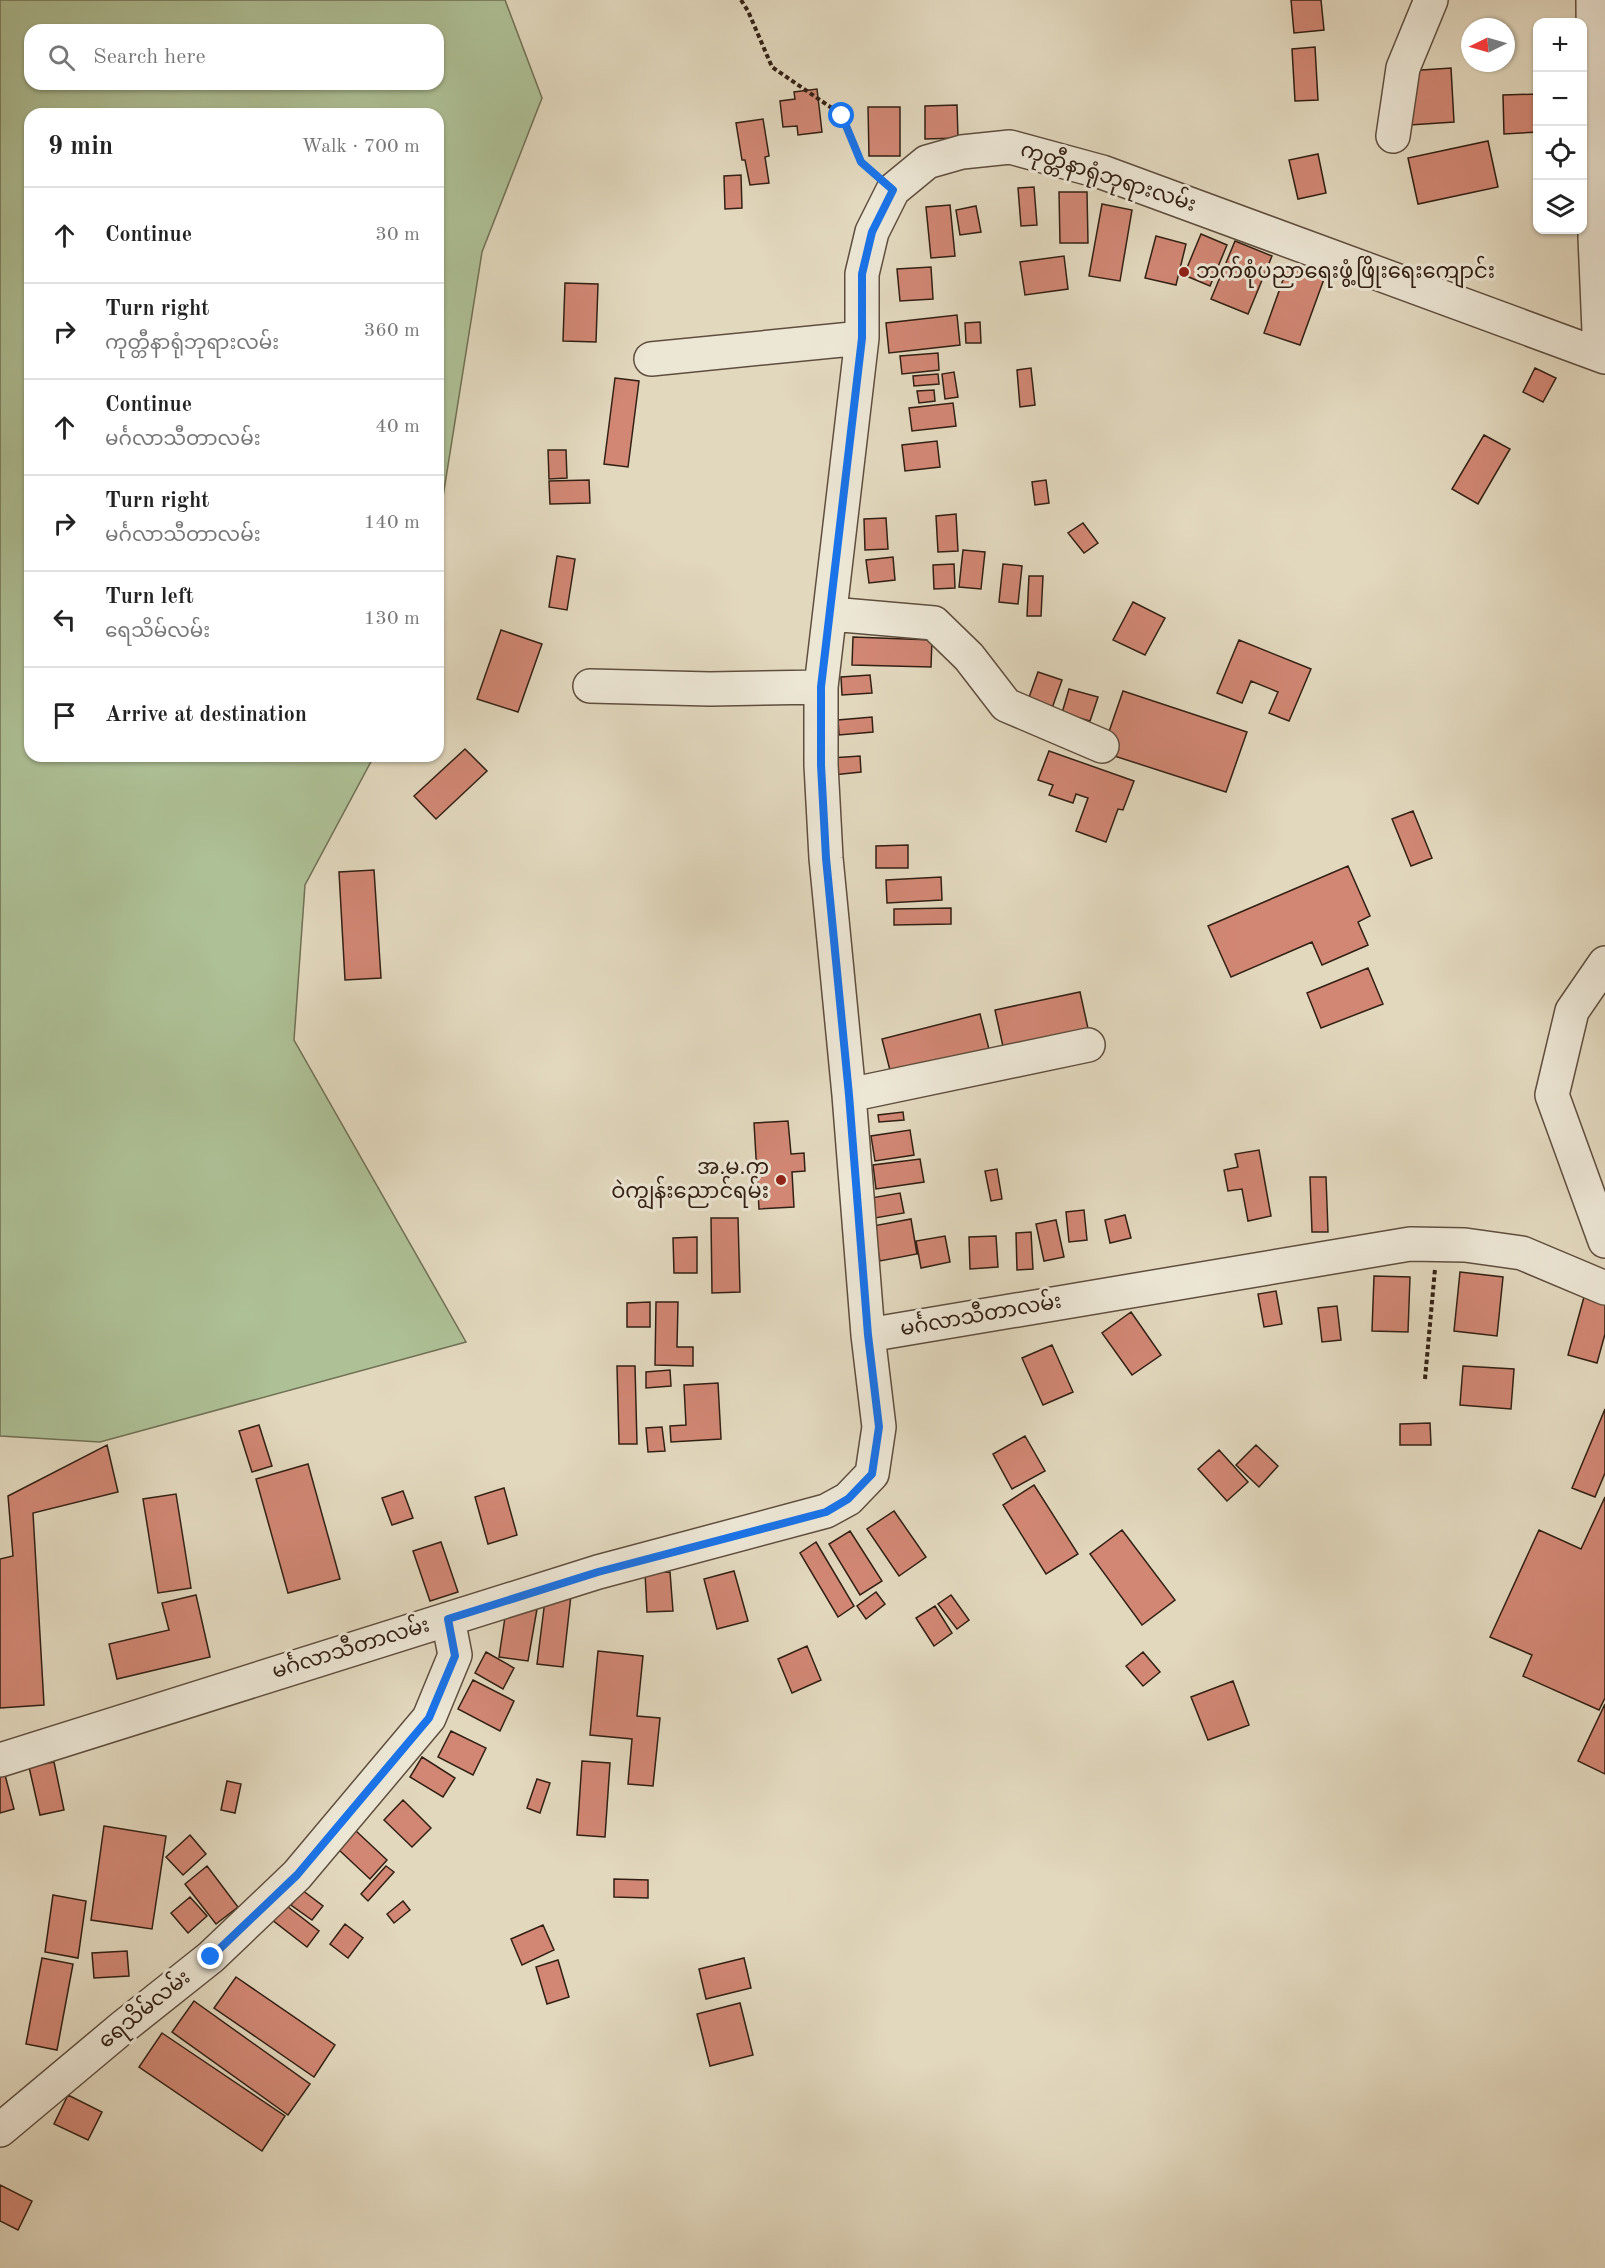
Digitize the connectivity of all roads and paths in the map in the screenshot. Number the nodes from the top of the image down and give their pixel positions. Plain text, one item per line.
1 (741, 0) edge
2 (1431, 0) edge
3 (1593, 0) edge
4 (1393, 136) dead end
5 (893, 190) junction
6 (862, 338) junction
7 (1602, 356) edge
8 (651, 359) dead end
9 (831, 614) junction
10 (590, 686) dead end
11 (821, 687) junction
12 (1102, 746) dead end
13 (1605, 963) edge
14 (1088, 1045) dead end
15 (849, 1095) junction
16 (1605, 1241) edge
17 (1438, 1244) junction
18 (1605, 1288) edge
19 (868, 1335) junction
20 (1425, 1379) dead end
21 (448, 1619) junction
22 (0, 1760) edge
23 (0, 2130) edge

1 - 5 path
2 - 4 street
3 - 7 street
5 - 6 street, ကုတ္တီနာရုံဘုရားလမ်း
5 - 7 street, ကုတ္တီနာရုံဘုရားလမ်း
6 - 8 street
6 - 9 street, ကုတ္တီနာရုံဘုရားလမ်း
9 - 11 street, ကုတ္တီနာရုံဘုရားလမ်း
9 - 12 street
10 - 11 street
11 - 15 street, ကုတ္တီနာရုံဘုရားလမ်း
13 - 16 street
14 - 15 street
15 - 19 street, ကုတ္တီနာရုံဘုရားလမ်း
17 - 18 street, မင်္ဂလာသီတာလမ်း
17 - 19 street, မင်္ဂလာသီတာလမ်း
17 - 20 path
19 - 21 street, မင်္ဂလာသီတာလမ်း
21 - 22 street, မင်္ဂလာသီတာလမ်း
21 - 23 street, ရေသိမ်လမ်း

